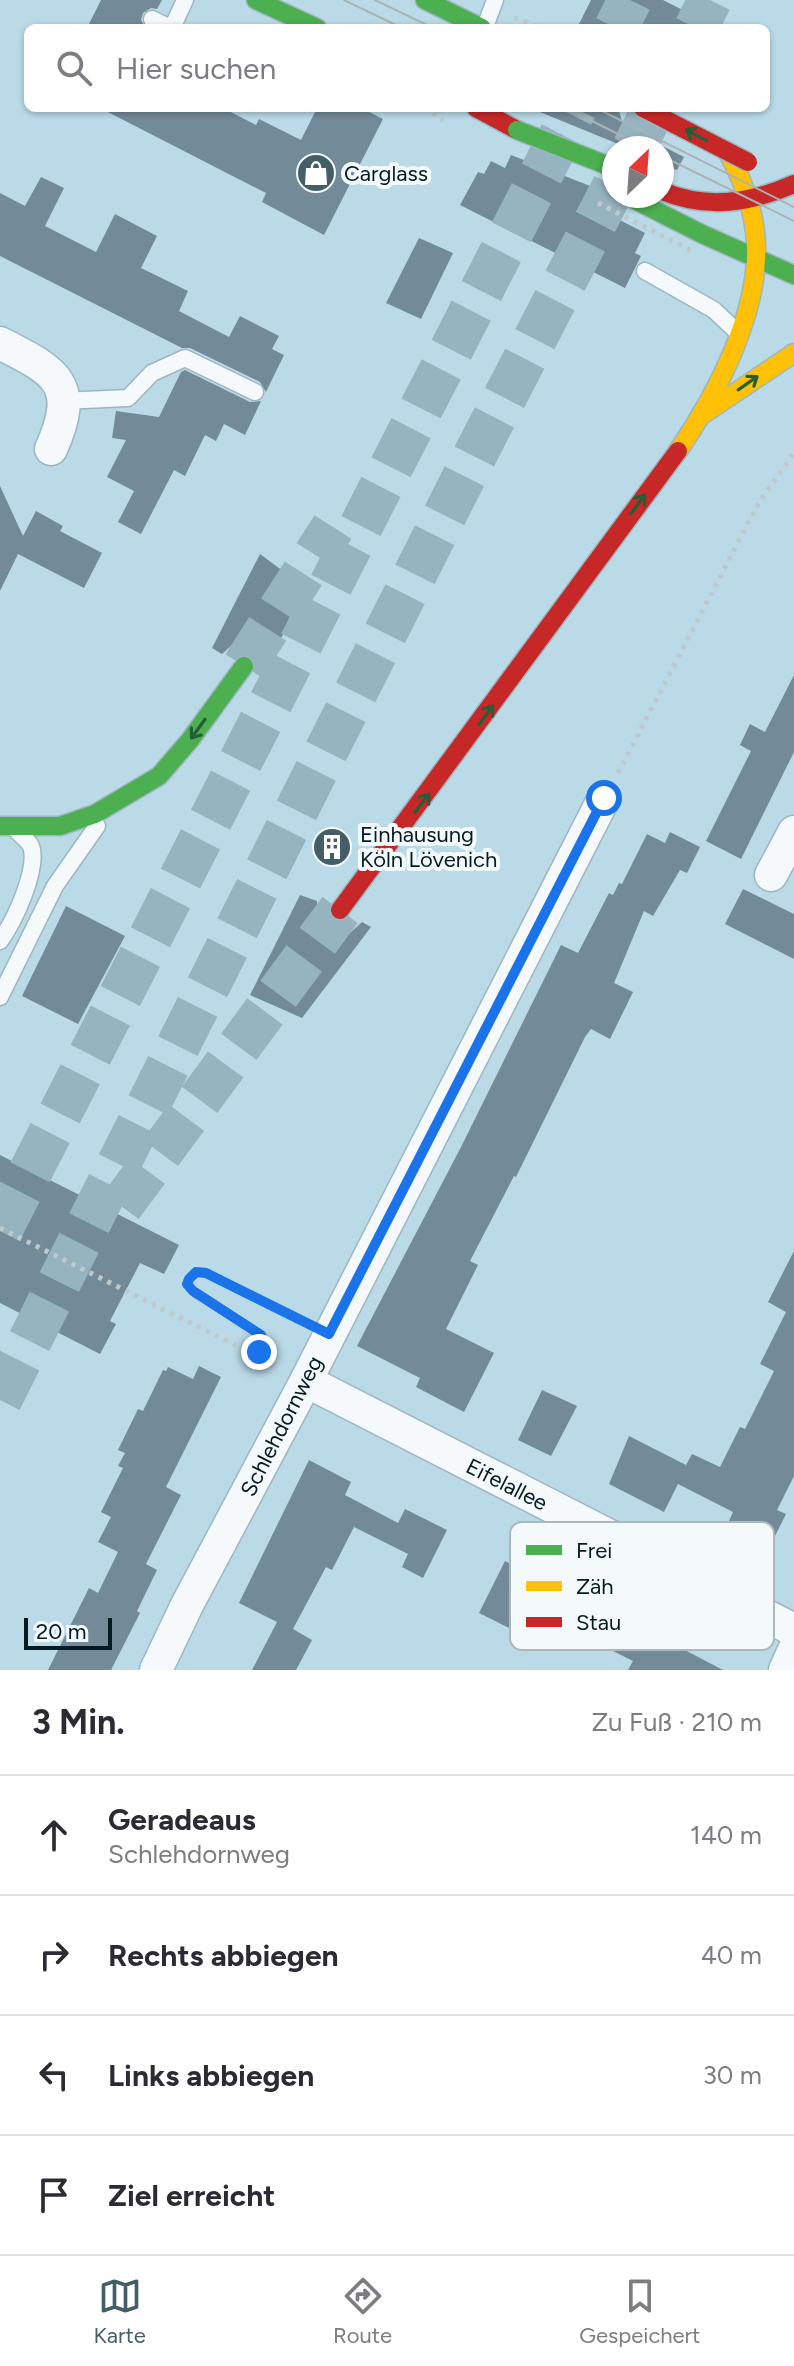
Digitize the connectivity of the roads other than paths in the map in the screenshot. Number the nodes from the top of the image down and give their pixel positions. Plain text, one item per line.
1 (185, 0) edge
2 (256, 0) edge
3 (425, 0) edge
4 (495, 0) edge
5 (152, 19) dead end
6 (163, 24) edge
7 (173, 24) edge
8 (308, 24) edge
9 (475, 24) edge
10 (485, 24) edge
11 (483, 112) edge
12 (651, 112) edge
13 (517, 130) junction
14 (602, 163) edge
15 (755, 171) junction
16 (601, 183) dead end
17 (794, 185) edge
18 (674, 197) edge
19 (740, 202) junction
20 (651, 208) edge
21 (755, 257) junction
22 (645, 271) dead end
23 (794, 275) edge
24 (740, 333) junction
25 (0, 343) edge
26 (794, 353) edge
27 (255, 392) dead end
28 (62, 401) junction
29 (703, 414) junction
30 (51, 449) dead end
31 (244, 666) tunnel mouth
32 (126, 796) junction
33 (604, 798) road end
34 (7, 827) edge
35 (794, 832) edge
36 (771, 875) dead end
37 (340, 910) tunnel mouth
38 (0, 941) edge
39 (0, 997) edge
40 (306, 1381) junction
41 (582, 1522) edge
42 (774, 1620) edge
43 (794, 1630) edge
44 (794, 1650) edge
45 (156, 1670) edge
46 (785, 1670) edge

1 - 7 lane
2 - 8 main road
3 - 9 main road
4 - 10 lane
5 - 6 lane
11 - 13 main road
15 -> 12 main road, bridge
13 - 14 main road, bridge
13 - 16 main road, bridge
15 - 17 main road
15 - 19 main road
17 - 19 main road
18 - 19 main road
19 - 21 main road
20 - 21 main road
21 - 23 main road
21 - 24 main road
22 - 24 lane
24 - 29 main road
25 - 28 street
29 -> 26 main road
27 - 28 lane
28 - 30 street
37 -> 29 main road
31 -> 32 main road
32 - 34 main road
32 - 39 lane
33 - 40 street, Schlehdornweg
34 - 38 lane
35 - 36 street
40 - 41 street, Eifelallee
40 - 45 street, Schlehdornweg
42 - 43 street, Eifelallee
44 - 46 street

